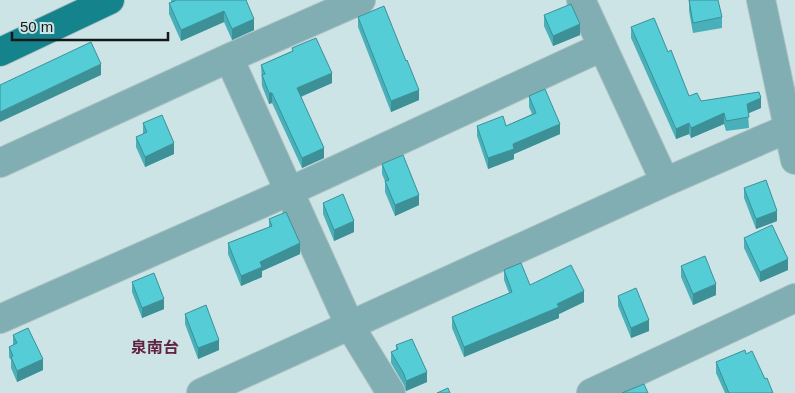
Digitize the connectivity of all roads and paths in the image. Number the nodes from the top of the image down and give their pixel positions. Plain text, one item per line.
1 (110, 0) edge
2 (361, 0) edge
3 (581, 0) edge
4 (761, 0) edge
5 (602, 47) junction
6 (0, 52) edge
7 (229, 58) junction
8 (789, 128) junction
9 (795, 160) edge
10 (0, 163) edge
11 (665, 182) junction
12 (288, 192) junction
13 (795, 298) edge
14 (0, 319) edge
15 (350, 326) junction
16 (200, 393) edge
17 (391, 393) edge
18 (591, 393) edge

1 - 6 main road
2 - 7 street
3 - 5 street
4 - 8 street
5 - 11 street
5 - 12 street
7 - 10 street
7 - 12 street
8 - 9 street
8 - 11 street
11 - 15 street
12 - 14 street
12 - 15 street
13 - 18 street
15 - 16 street
15 - 17 street

